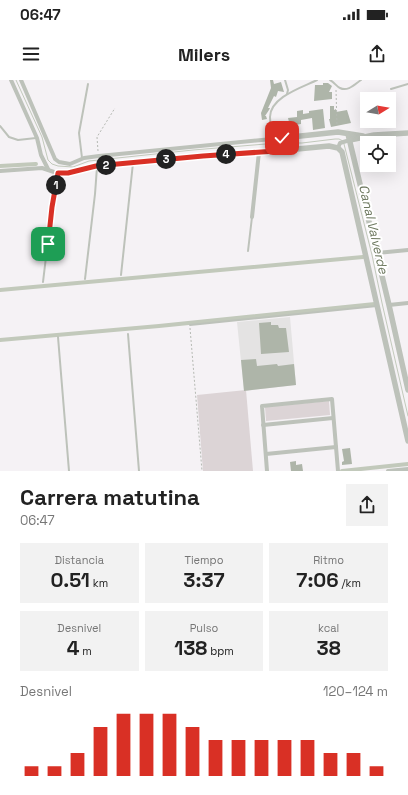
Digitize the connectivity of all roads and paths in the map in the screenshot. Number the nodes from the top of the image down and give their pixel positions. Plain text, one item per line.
1 (11, 80) edge
2 (21, 80) edge
3 (285, 80) edge
4 (317, 80) edge
5 (330, 80) edge
6 (361, 80) edge
7 (335, 83) junction
8 (88, 84) dead end
9 (408, 84) edge
10 (391, 89) dead end
11 (287, 94) junction
12 (115, 108) dead end
13 (0, 126) edge
14 (338, 132) junction
15 (408, 133) edge
16 (348, 134) junction
17 (363, 136) joint
18 (360, 137) edge
19 (37, 138) junction
20 (274, 138) junction
21 (348, 141) junction
22 (279, 144) junction
23 (339, 145) junction
24 (259, 152) junction
25 (99, 156) junction
26 (82, 160) junction
27 (133, 163) junction
28 (97, 166) junction
29 (48, 170) junction
30 (0, 171) edge
31 (58, 173) junction
32 (252, 217) joint
33 (408, 250) edge
34 (248, 251) dead end
35 (377, 253) junction
36 (121, 275) dead end
37 (85, 279) dead end
38 (43, 282) dead end
39 (408, 303) edge
40 (390, 304) junction
41 (378, 306) junction
42 (190, 324) joint
43 (128, 334) dead end
44 (58, 337) dead end
45 (408, 390) edge
46 (333, 418) junction
47 (263, 425) junction
48 (408, 441) edge
49 (336, 447) junction
50 (266, 454) junction
51 (408, 469) edge
52 (69, 471) edge
53 (139, 471) edge
54 (202, 471) edge
55 (267, 471) edge
56 (338, 471) edge
57 (388, 471) edge

1 - 19 street
2 - 26 street
3 - 11 lane
4 - 11 lane
5 - 7 lane
6 - 7 lane
7 - 14 path
8 - 26 lane
9 - 10 lane
11 - 20 lane
12 - 25 path
13 - 19 lane
14 - 16 street
14 - 22 street
15 - 17 street
16 - 17 street
16 - 21 street
18 - 21 street
19 - 29 street
20 - 22 street
20 - 25 street
21 - 23 street
21 - 35 street
22 - 23 street
22 - 24 street
23 - 41 street
24 - 27 street
24 - 32 street
25 - 26 street
27 - 28 street
27 - 36 lane
28 - 31 street
28 - 37 lane
29 - 30 street
29 - 31 street
31 - 38 lane
32 - 34 lane
33 - 35 street
35 - 40 street
39 - 40 street
40 - 45 street
41 - 42 lane
41 - 48 street
42 - 54 path
43 - 53 lane
44 - 52 lane
46 - 47 street
46 - 47 street
46 - 49 street
47 - 50 street
49 - 50 street
49 - 56 street
50 - 55 street
51 - 57 street

